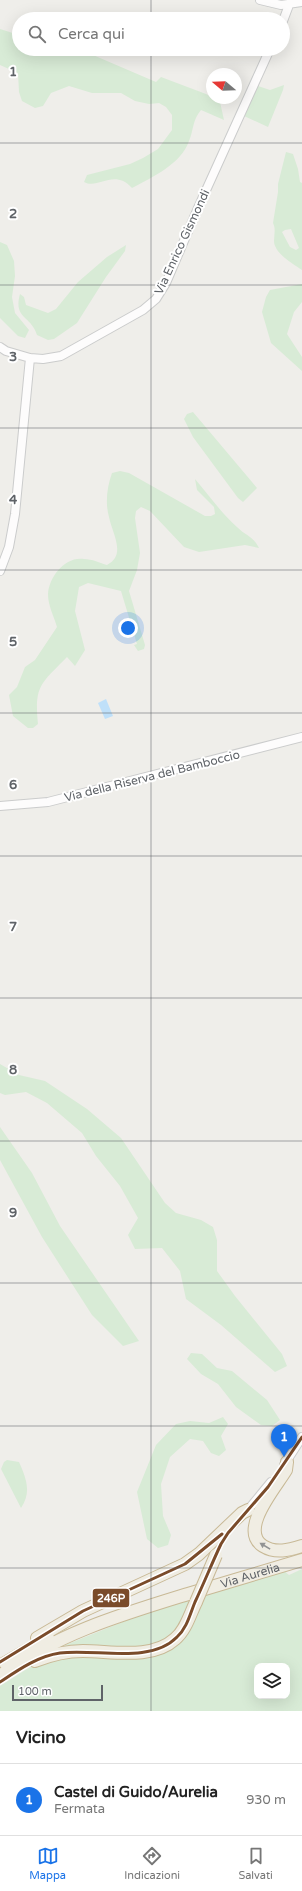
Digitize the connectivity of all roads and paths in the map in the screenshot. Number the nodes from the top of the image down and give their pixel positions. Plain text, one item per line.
1 (260, 0) edge
2 (302, 2) edge
3 (289, 4) junction
4 (286, 12) edge
5 (267, 56) edge
6 (0, 347) edge
7 (30, 358) junction
8 (0, 571) edge
9 (302, 737) edge
10 (0, 806) edge
11 (302, 1437) edge
12 (287, 1462) junction
13 (248, 1510) junction
14 (302, 1546) edge
15 (302, 1551) edge
16 (302, 1560) edge
17 (0, 1662) edge
18 (0, 1666) edge
19 (0, 1676) edge
20 (0, 1682) edge

1 - 3 street
2 - 3 street
3 - 4 street
5 - 7 street, Via Enrico Gismondi
6 - 7 street, Via Enrico Gismondi
7 - 8 street
9 - 10 street, Via della Riserva del Bamboccio
11 - 12 street
12 - 13 street
14 -> 12 highway
13 - 17 highway
13 - 20 highway, bridge
15 - 18 highway, Via Aurelia
16 - 19 highway, Via Aurelia

